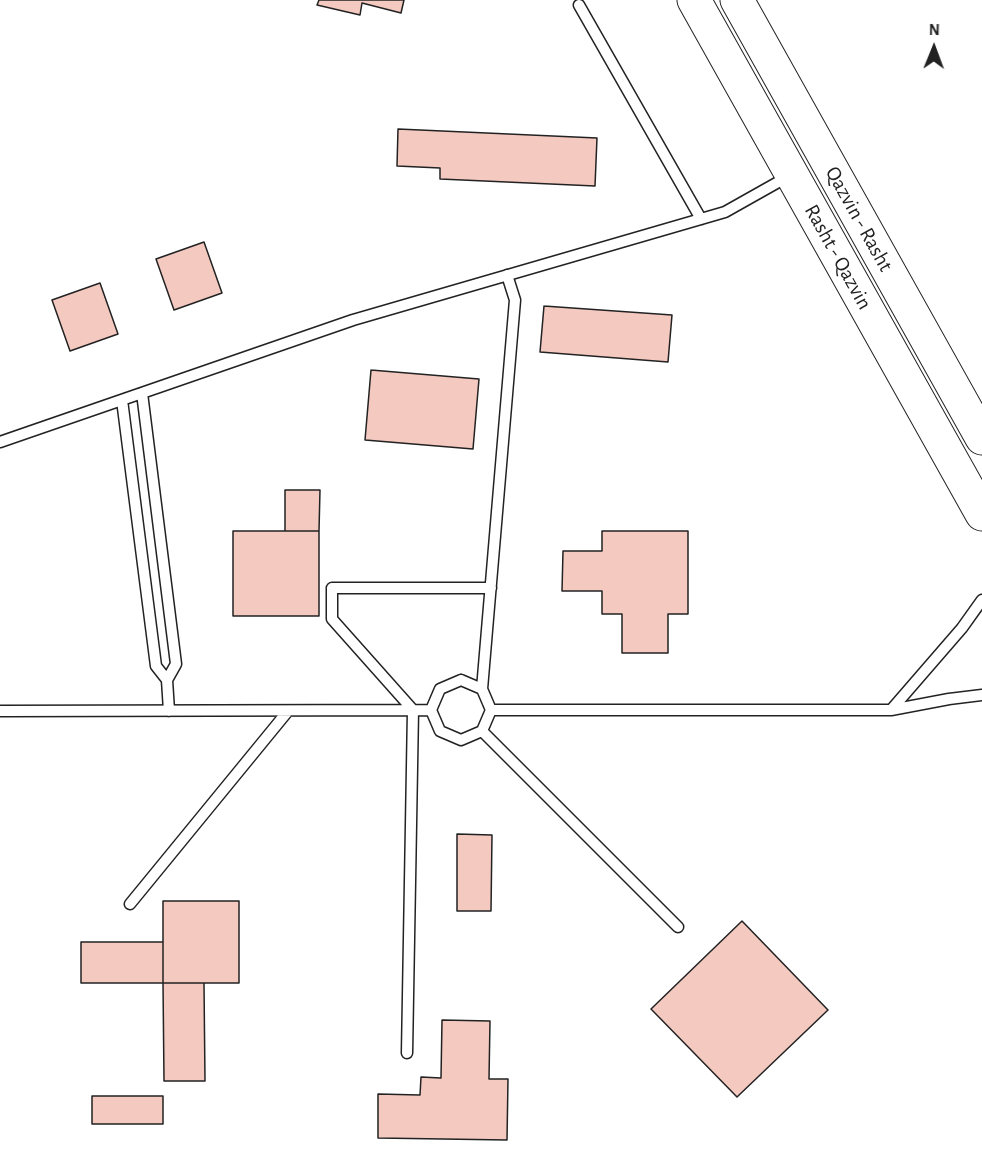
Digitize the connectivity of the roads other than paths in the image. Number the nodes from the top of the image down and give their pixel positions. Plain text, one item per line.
1 (694, 0) edge
2 (737, 0) edge
3 (579, 5) dead end
4 (792, 174) junction
5 (701, 219) junction
6 (507, 275) junction
7 (142, 393) junction
8 (122, 400) junction
9 (982, 438) edge
10 (0, 442) edge
11 (982, 514) edge
12 (491, 588) junction
13 (982, 600) edge
14 (168, 680) junction
15 (482, 689) junction
16 (982, 695) edge
17 (413, 710) junction
18 (431, 710) junction
19 (491, 710) junction
20 (891, 710) junction
21 (0, 711) edge
22 (170, 711) junction
23 (288, 711) junction
24 (482, 731) junction
25 (130, 904) dead end
26 (678, 927) dead end
27 (407, 1053) dead end

1 - 4 highway, Rasht - Qazvin
2 - 9 highway, Qazvin - Rasht
3 - 5 lane
4 - 5 lane
4 - 11 highway, Rasht - Qazvin
5 - 6 lane
6 - 7 lane
6 - 12 lane
7 - 8 lane
7 - 14 lane
8 - 10 lane
8 - 14 lane
12 - 15 lane
12 - 17 lane
13 - 20 lane
14 - 22 lane
15 - 18 lane
15 - 19 lane
16 - 20 lane
17 - 18 lane
17 - 23 lane
17 - 27 lane
18 - 24 lane
19 - 20 lane
19 - 24 lane
21 - 22 lane
22 - 23 lane
23 - 25 lane
24 - 26 lane

